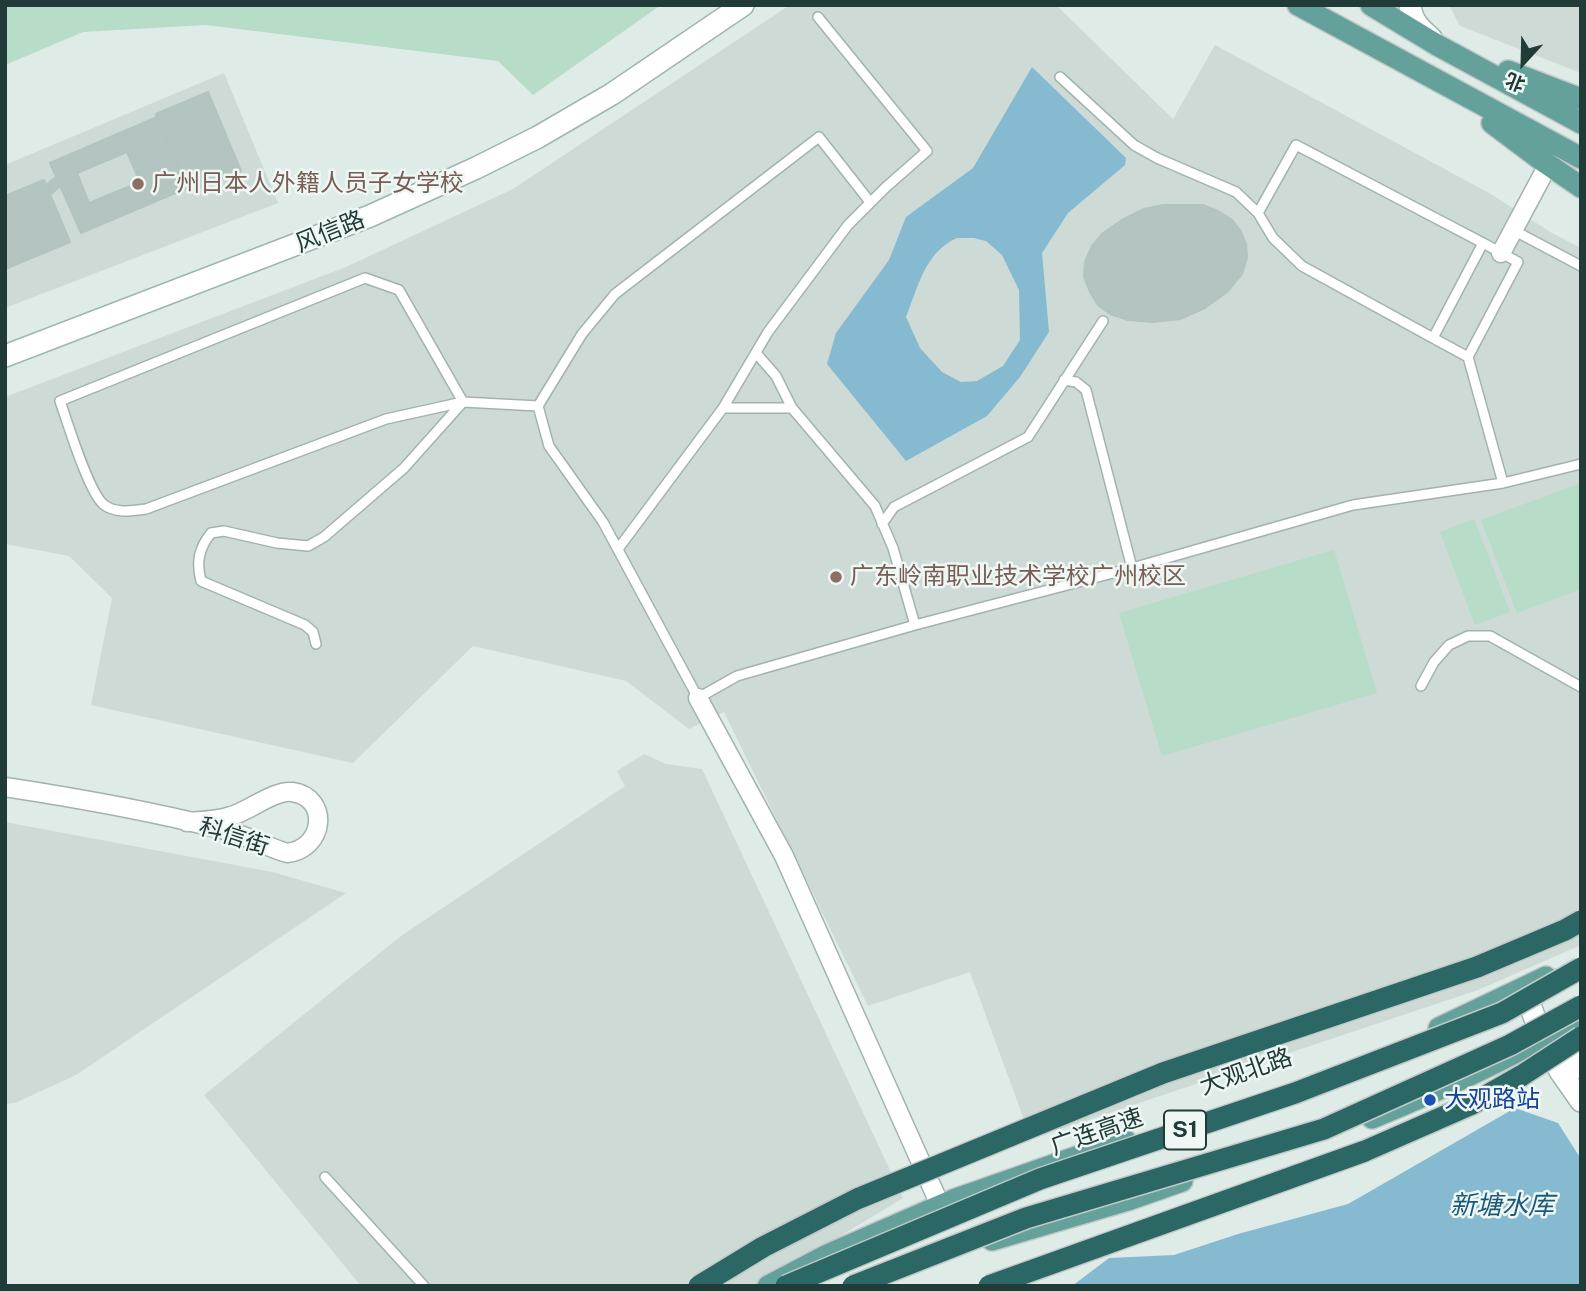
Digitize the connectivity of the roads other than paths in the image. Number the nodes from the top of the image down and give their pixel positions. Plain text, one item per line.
1 (720, 5) edge
2 (743, 5) edge
3 (1298, 5) edge
4 (1371, 5) edge
5 (1410, 5) edge
6 (818, 17) dead end
7 (1437, 45) junction
8 (1060, 77) dead end
9 (1444, 85) junction
10 (1581, 99) edge
11 (1581, 123) edge
12 (1581, 158) edge
13 (1548, 165) junction
14 (1581, 187) edge
15 (870, 202) junction
16 (1258, 214) junction
17 (1513, 230) junction
18 (1483, 243) junction
19 (1501, 253) junction
20 (1581, 266) edge
21 (1102, 321) dead end
22 (1433, 338) junction
23 (5, 345) edge
24 (756, 353) junction
25 (5, 356) edge
26 (1468, 357) junction
27 (1064, 380) junction
28 (463, 402) junction
29 (538, 406) junction
30 (723, 408) junction
31 (792, 408) junction
32 (1581, 464) edge
33 (1503, 483) junction
34 (882, 524) junction
35 (618, 549) junction
36 (1132, 568) junction
37 (915, 625) junction
38 (316, 644) dead end
39 (1420, 686) dead end
40 (1581, 687) edge
41 (698, 698) junction
42 (5, 787) edge
43 (187, 822) junction
44 (1581, 921) edge
45 (1581, 959) edge
46 (1581, 968) edge
47 (1524, 989) junction
48 (1581, 1006) edge
49 (1581, 1017) edge
50 (1550, 1035) junction
51 (1581, 1037) edge
52 (1581, 1068) edge
53 (1581, 1101) edge
54 (325, 1177) dead end
55 (940, 1205) junction
56 (424, 1286) edge
57 (699, 1286) edge
58 (768, 1286) edge
59 (786, 1286) edge
60 (853, 1286) edge
61 (880, 1286) edge
62 (989, 1286) edge

1 - 23 street, 风信路
2 - 25 street, 风信路
3 - 9 main road
4 - 7 main road
5 - 7 street
6 - 15 lane
7 - 10 main road
7 - 11 main road
8 - 16 lane
9 - 12 main road
9 - 13 main road
13 - 14 main road
13 - 17 street
15 - 24 lane
15 - 29 lane
16 - 18 lane
16 - 22 lane
17 - 19 street
17 - 20 lane
18 - 19 lane
18 - 22 lane
19 - 26 lane
21 - 27 lane
22 - 26 lane
24 - 30 lane
24 - 31 lane
26 - 33 lane
27 - 34 lane
27 - 36 lane
28 - 28 lane
28 - 29 lane
28 - 38 lane
29 - 35 lane
30 - 31 lane
30 - 35 lane
31 - 34 lane
32 - 33 lane
33 - 36 lane
34 - 37 lane
35 - 41 lane
36 - 37 lane
37 - 41 lane
39 - 40 lane
41 - 55 street
42 - 43 street, 科信街
43 - 43 street, 科信街
44 - 57 highway, bridge
45 - 47 main road, 大观北路
46 - 59 highway, 广连高速 / S1, bridge
47 - 50 street
47 - 55 main road, 大观北路
48 - 60 highway, S1, bridge
49 - 50 main road
50 - 52 street
50 - 53 street
50 - 61 main road
51 - 62 highway, bridge
54 - 56 lane
55 - 58 main road, 大观北路

